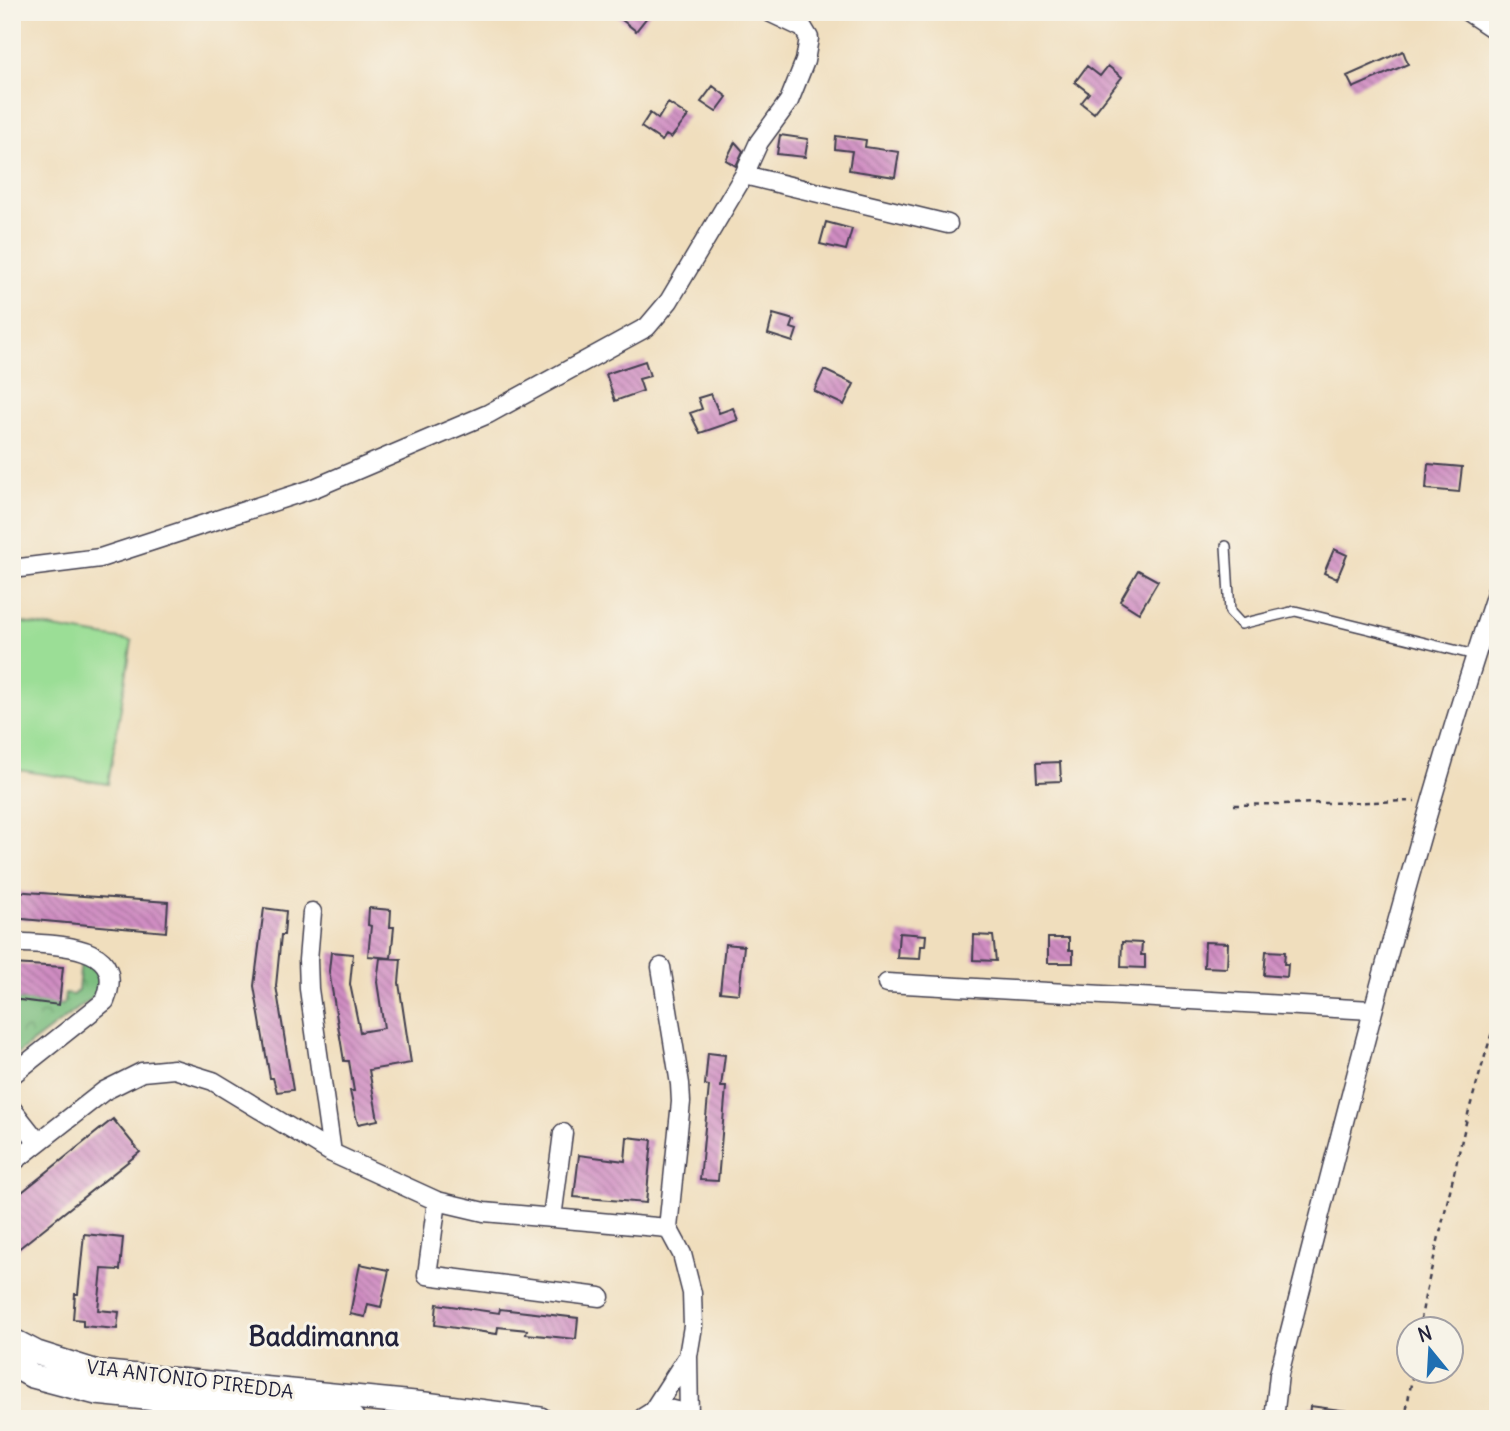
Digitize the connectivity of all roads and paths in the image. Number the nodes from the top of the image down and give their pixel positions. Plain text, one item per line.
1 (769, 12) edge
2 (1468, 12) edge
3 (1498, 32) edge
4 (744, 175) junction
5 (948, 224) dead end
6 (1226, 546) dead end
7 (12, 569) edge
8 (1498, 587) edge
9 (1475, 655) junction
10 (1432, 801) junction
11 (1234, 805) dead end
12 (312, 912) dead end
13 (12, 942) edge
14 (661, 967) dead end
15 (887, 983) dead end
16 (1372, 1010) junction
17 (1498, 1012) edge
18 (12, 1075) edge
19 (12, 1109) edge
20 (563, 1133) dead end
21 (38, 1142) junction
22 (332, 1153) junction
23 (12, 1163) edge
24 (437, 1201) junction
25 (552, 1218) junction
26 (668, 1228) junction
27 (600, 1297) dead end
28 (1421, 1316) edge
29 (12, 1340) edge
30 (688, 1356) junction
31 (12, 1365) edge
32 (1410, 1386) edge
33 (195, 1411) edge
34 (648, 1417) edge
35 (353, 1419) edge
36 (540, 1419) edge
37 (688, 1419) edge
38 (1274, 1419) edge
39 (1405, 1419) edge

1 - 4 street
2 - 3 street
4 - 5 street
4 - 7 street
6 - 9 lane
8 - 9 street
9 - 10 street
10 - 11 path
10 - 16 street
12 - 22 street
13 - 18 street
14 - 26 street
15 - 16 street
16 - 38 street
17 - 28 path
19 - 21 street
20 - 25 street
21 - 22 street
21 - 23 street
22 - 24 street
24 - 25 street
24 - 27 street
25 - 26 street
26 - 30 street
29 - 36 street, VIA ANTONIO PIREDDA
30 - 34 street
30 - 37 street
31 - 33 street, VIA ANTONIO PIREDDA
32 - 39 path
33 - 35 street, VIA ANTONIO PIREDDA
34 - 37 street

